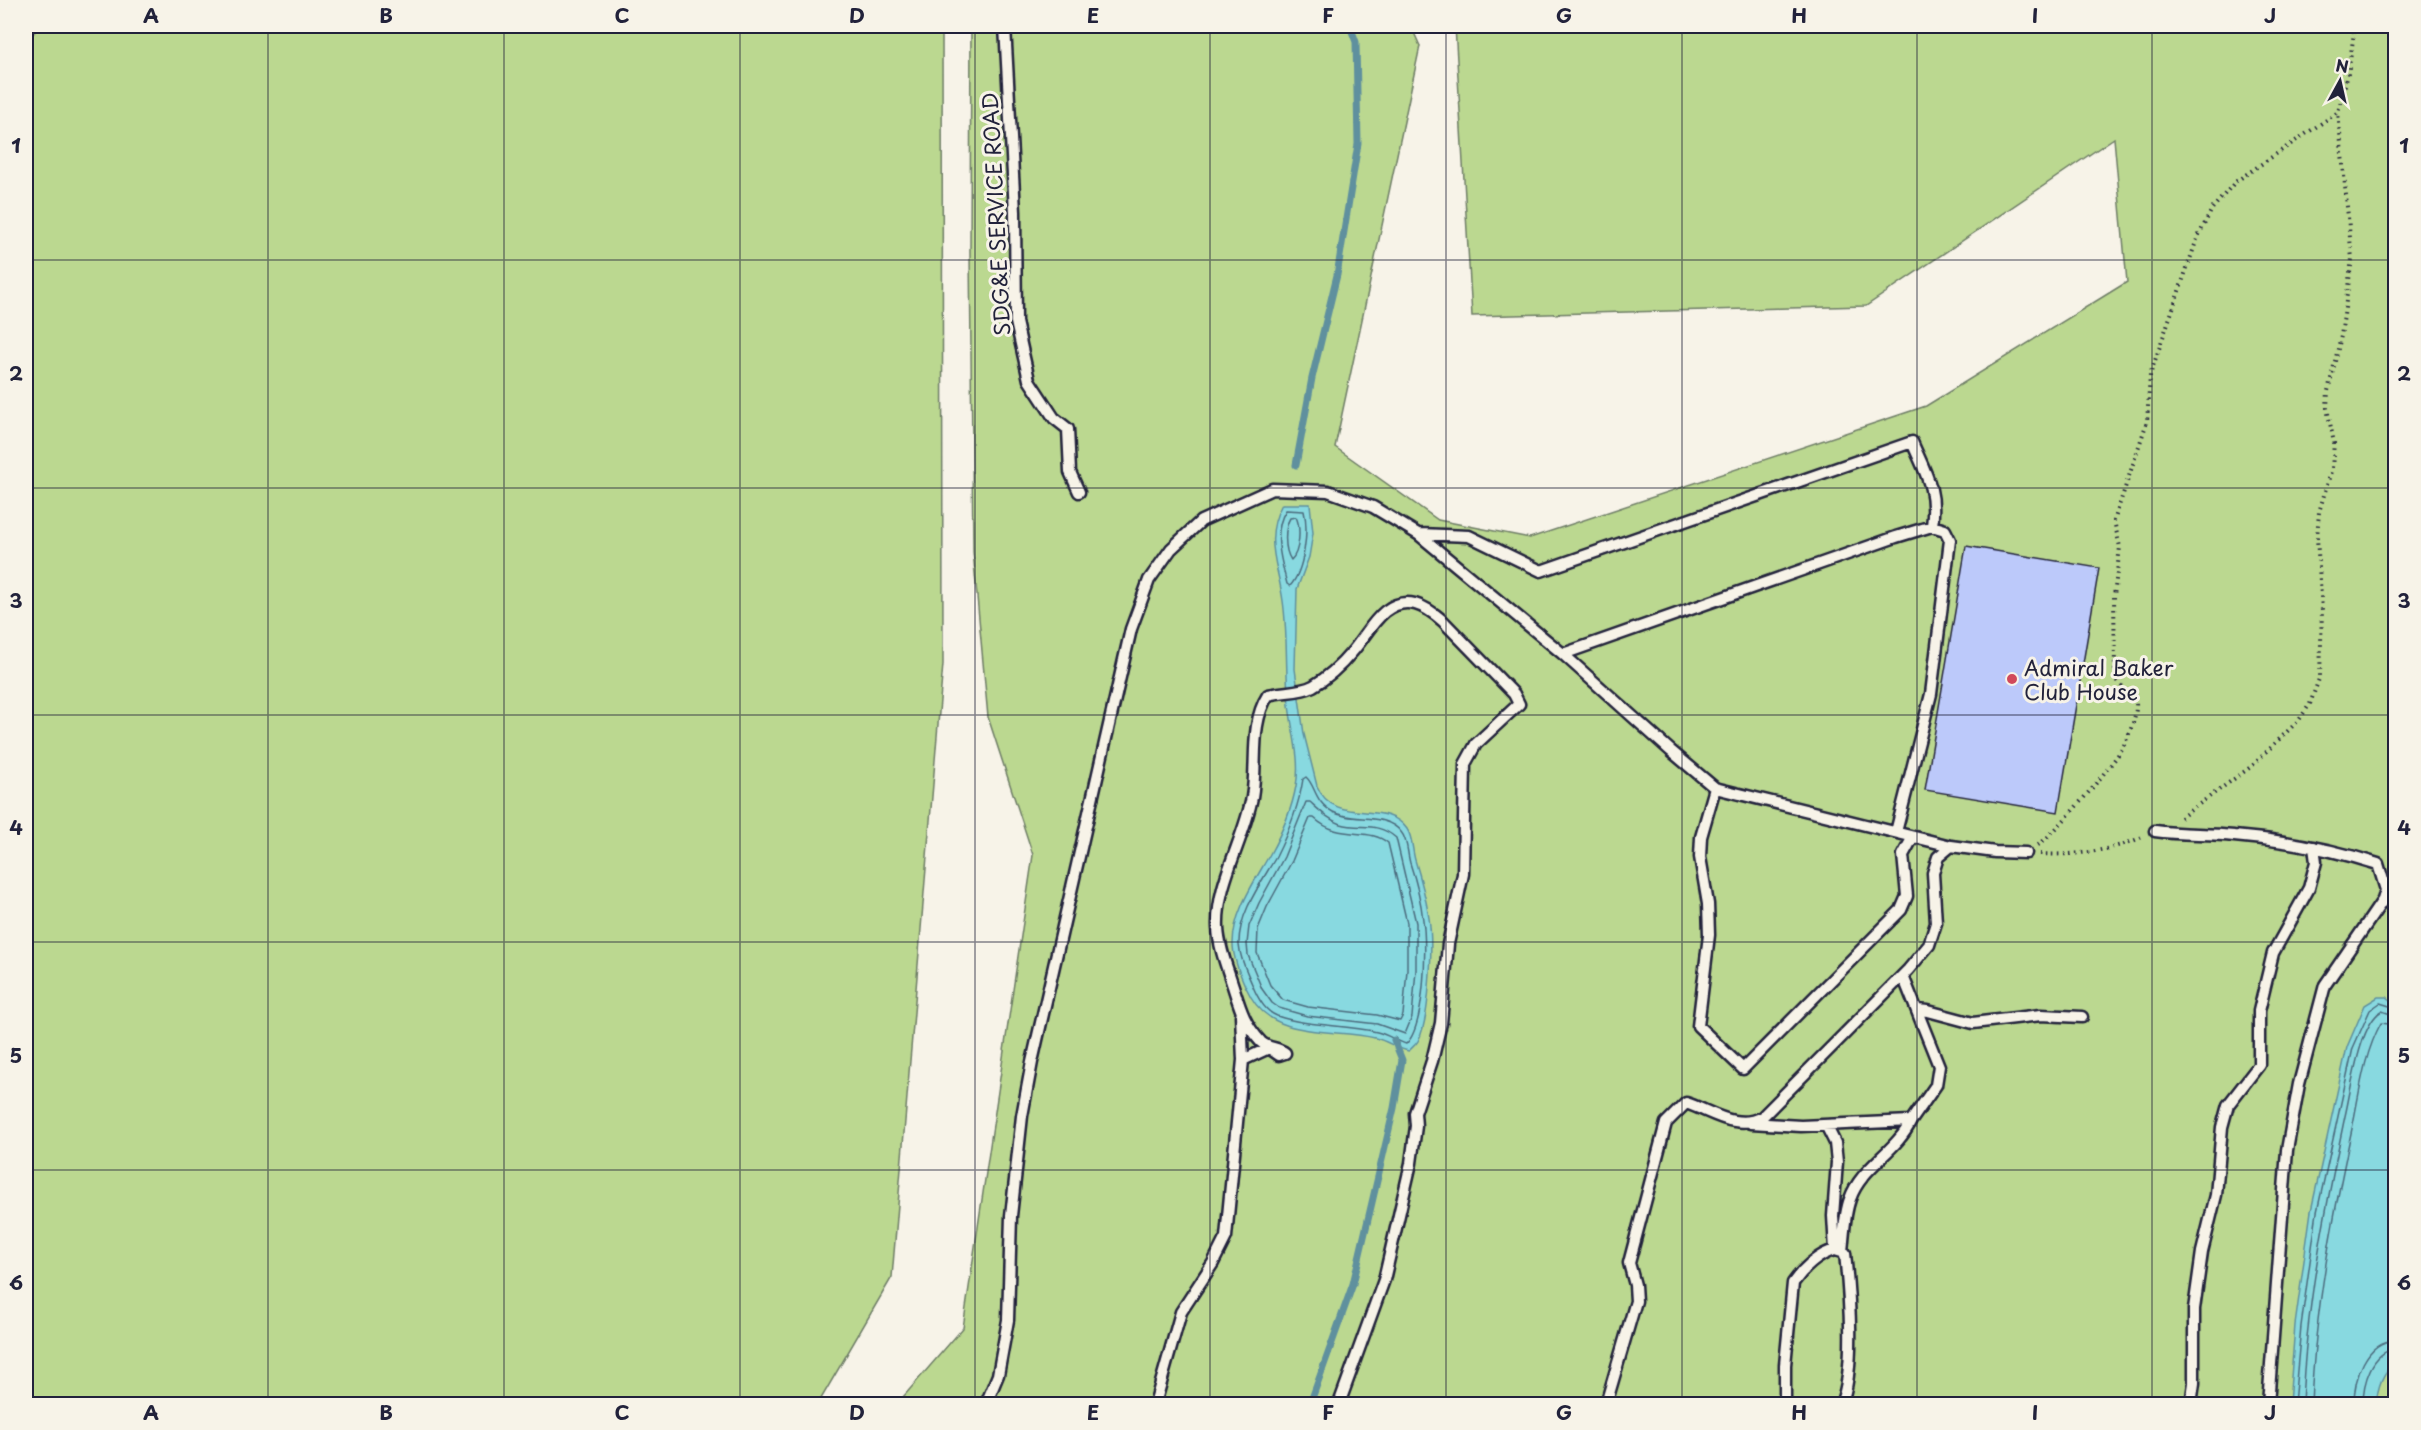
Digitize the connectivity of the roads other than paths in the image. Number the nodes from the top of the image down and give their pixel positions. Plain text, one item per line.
1 (1005, 26) edge
2 (1079, 492) dead end
3 (1932, 526) junction
4 (1418, 534) junction
5 (1563, 654) junction
6 (1716, 788) junction
7 (2155, 831) road end
8 (1896, 832) junction
9 (1913, 837) junction
10 (1952, 846) junction
11 (2314, 847) junction
12 (2026, 853) road end
13 (1903, 976) junction
14 (1917, 1010) junction
15 (1241, 1013) junction
16 (2082, 1017) dead end
17 (1243, 1060) junction
18 (1911, 1121) junction
19 (1751, 1123) junction
20 (1826, 1125) junction
21 (1838, 1251) junction
22 (986, 1404) edge
23 (1155, 1404) edge
24 (1340, 1404) edge
25 (1606, 1404) edge
26 (1785, 1404) edge
27 (1840, 1404) edge
28 (2191, 1404) edge
29 (2268, 1404) edge

1 - 2 lane, SDG&E SERVICE ROAD
3 - 4 lane
3 - 5 lane
3 - 8 lane
4 - 5 lane
4 - 22 lane
5 - 6 lane
6 - 8 lane
6 - 9 lane
7 - 11 lane
8 - 9 lane
9 - 10 lane
10 - 12 lane
10 - 13 lane
11 - 28 lane
11 - 29 lane
13 - 14 lane
13 - 19 lane
14 - 16 lane
14 - 18 lane
15 - 17 lane
15 - 17 lane
15 - 24 lane
17 - 23 lane
18 - 20 lane
18 - 21 lane
19 - 20 lane
19 - 25 lane
20 - 21 lane
21 - 26 lane
21 - 27 lane

